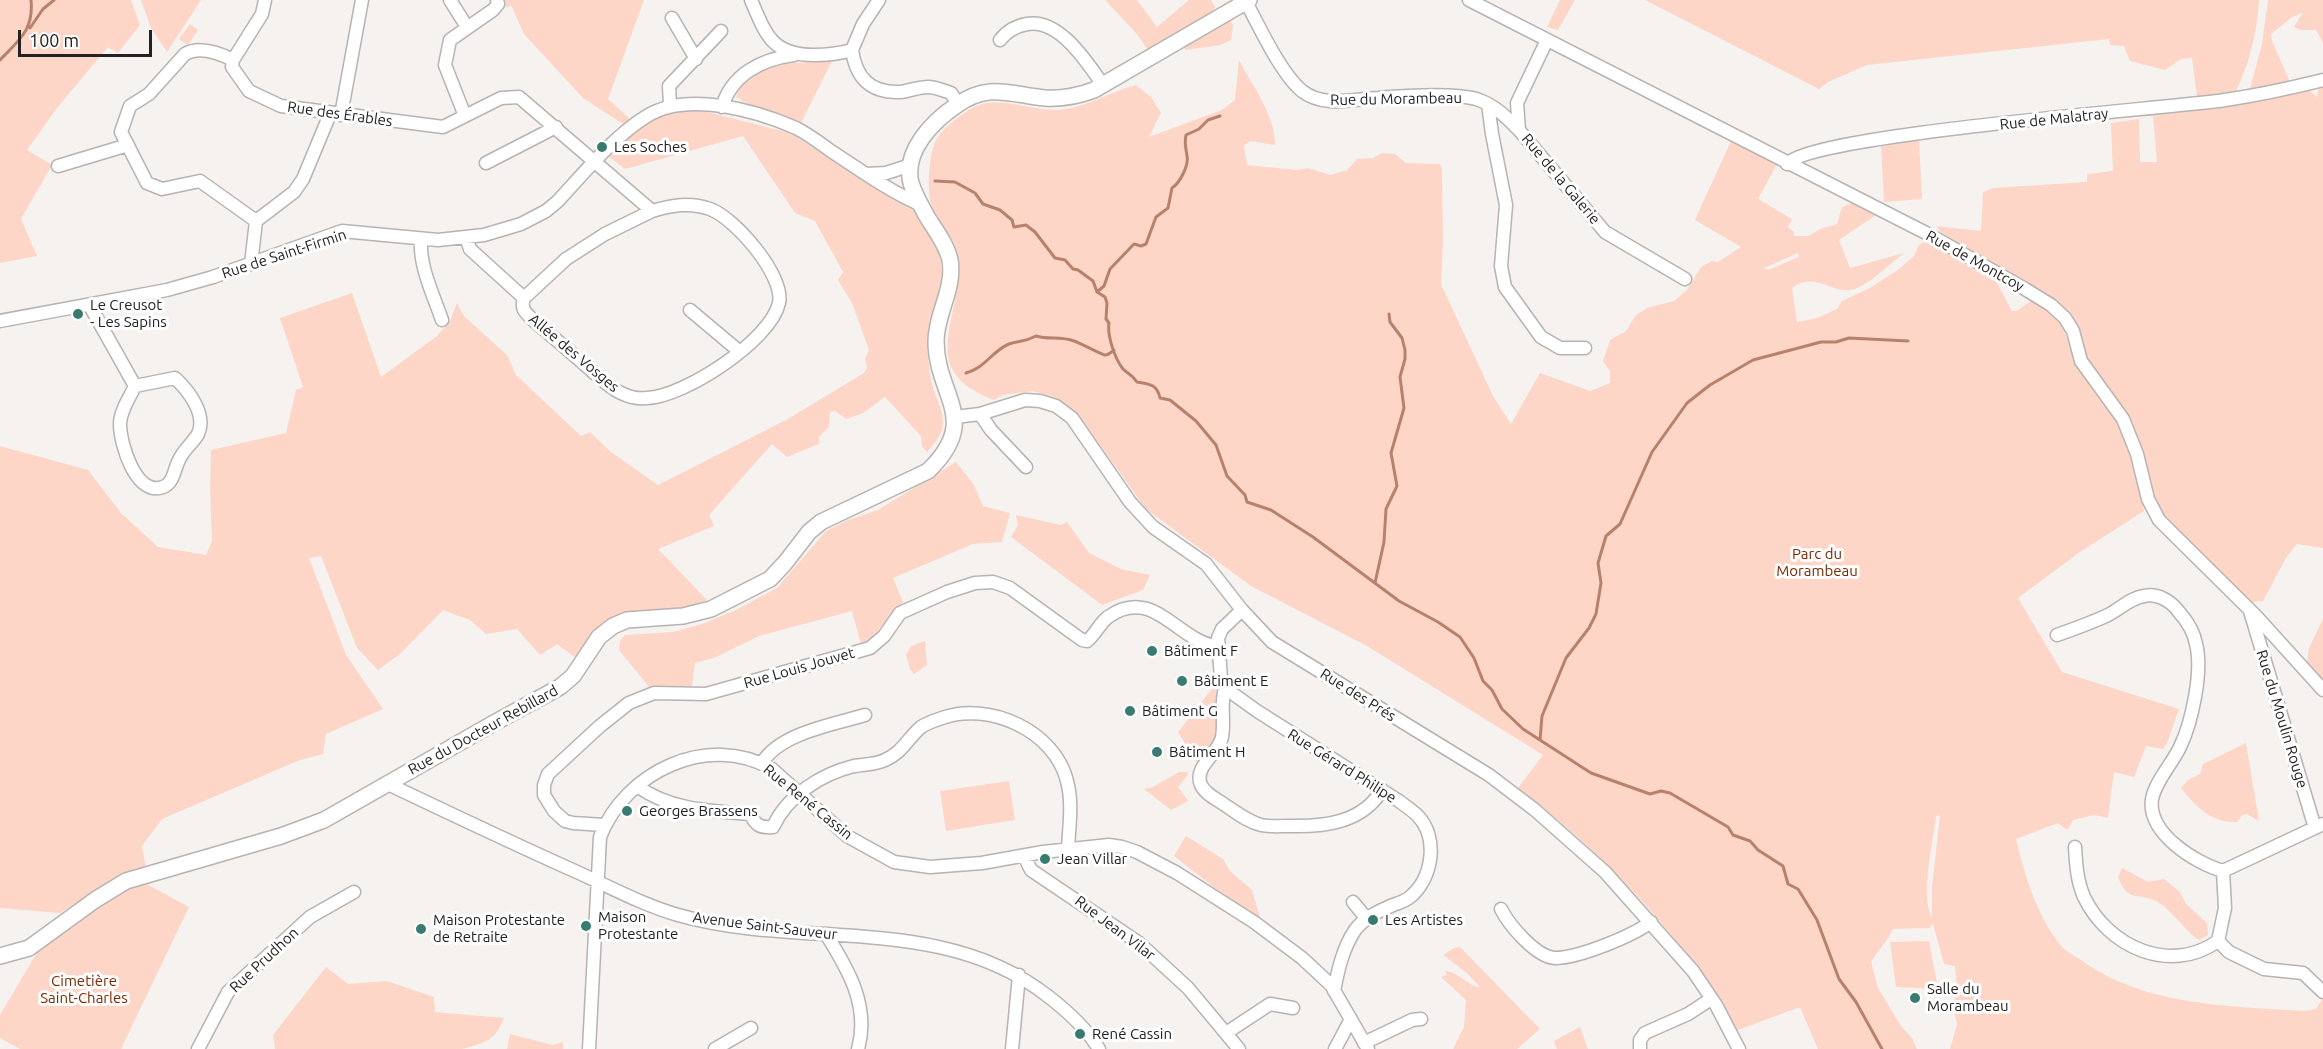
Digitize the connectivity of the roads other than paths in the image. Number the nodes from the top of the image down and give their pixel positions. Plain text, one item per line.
1 (266, 0) edge
2 (362, 0) edge
3 (450, 0) edge
4 (497, 0) edge
5 (751, 0) edge
6 (879, 0) edge
7 (1469, 0) edge
8 (1247, 1) edge
9 (672, 18) dead end
10 (467, 27) junction
11 (722, 31) dead end
12 (1000, 40) dead end
13 (1547, 40) junction
14 (852, 50) junction
15 (795, 55) junction
16 (696, 58) junction
17 (233, 60) junction
18 (2323, 80) edge
19 (1103, 85) junction
20 (958, 104) junction
21 (1488, 104) junction
22 (670, 105) junction
23 (722, 107) junction
24 (336, 114) junction
25 (465, 116) junction
26 (556, 127) junction
27 (1520, 130) junction
28 (128, 145) junction
29 (596, 161) junction
30 (486, 163) dead end
31 (1787, 164) junction
32 (58, 166) dead end
33 (911, 172) junction
34 (886, 173) junction
35 (866, 174) junction
36 (886, 187) junction
37 (921, 205) junction
38 (652, 211) junction
39 (256, 221) junction
40 (466, 237) junction
41 (421, 239) junction
42 (251, 264) junction
43 (1685, 279) dead end
44 (524, 298) junction
45 (90, 306) junction
46 (690, 310) dead end
47 (442, 320) dead end
48 (0, 321) edge
49 (1585, 348) dead end
50 (740, 352) junction
51 (135, 386) junction
52 (980, 414) junction
53 (955, 417) junction
54 (1026, 467) dead end
55 (2249, 609) junction
56 (1242, 610) junction
57 (2057, 635) dead end
58 (1218, 646) junction
59 (1226, 688) junction
60 (2323, 690) edge
61 (865, 715) dead end
62 (762, 764) junction
63 (388, 784) junction
64 (636, 786) junction
65 (1382, 790) junction
66 (800, 793) junction
67 (604, 825) junction
68 (2319, 826) edge
69 (2075, 847) dead end
70 (1068, 849) junction
71 (1024, 856) junction
72 (2223, 872) junction
73 (597, 881) junction
74 (354, 892) dead end
75 (1353, 902) dead end
76 (1501, 909) dead end
77 (1367, 919) junction
78 (1651, 922) junction
79 (826, 934) junction
80 (2218, 941) junction
81 (0, 956) edge
82 (1019, 975) junction
83 (1334, 991) junction
84 (2323, 992) edge
85 (1712, 999) junction
86 (1293, 1008) dead end
87 (1352, 1019) junction
88 (1421, 1019) dead end
89 (751, 1028) dead end
90 (1226, 1033) junction
91 (863, 1046) edge
92 (1366, 1046) edge
93 (198, 1049) edge
94 (589, 1049) edge
95 (714, 1049) edge
96 (1012, 1049) edge
97 (1099, 1049) edge
98 (1239, 1049) edge
99 (1335, 1049) edge
100 (1640, 1049) edge
101 (1739, 1049) edge

1 - 17 street
2 - 24 street
3 - 10 street
4 - 10 street
5 - 15 street
6 - 14 street
7 - 13 street, Rue de Montcoy
8 - 19 main road
8 - 21 street, Rue du Morambeau
9 - 16 street
10 - 25 street
11 - 16 street
12 - 19 street
13 - 27 street, Rue de la Galerie
13 - 31 street, Rue de Montcoy
14 - 15 street
14 - 20 street
15 - 23 street
16 - 22 street
17 - 24 street, Rue des Érables
17 - 28 street
18 - 31 street, Rue de Malatray
19 - 20 main road
20 - 33 main road
21 - 27 street, Rue du Morambeau
21 - 49 street
22 - 23 street, Rue de Saint-Firmin
22 - 29 street, Rue de Saint-Firmin
23 - 35 street, Rue de Saint-Firmin
24 - 25 street, Rue des Érables
24 - 39 street
25 - 26 street, Rue des Érables
26 - 29 street, Rue des Érables
26 - 30 street
27 - 43 street, Rue de la Galerie
28 - 32 street
28 - 39 street
29 - 38 street
29 - 40 street, Rue de Saint-Firmin
31 - 55 street, Rue de Montcoy
33 - 34 street
33 - 36 street
33 - 37 main road, Rue du Docteur Rebillard
34 - 35 street
34 - 36 street
35 - 36 street, Rue de Saint-Firmin
36 - 37 street, Rue de Saint-Firmin
37 - 53 main road, Rue du Docteur Rebillard
38 - 44 street, Allée des Vosges
38 - 50 street, Allée des Vosges
39 - 42 street
40 - 41 street, Rue de Saint-Firmin
40 - 44 street, Allée des Vosges
41 - 42 street, Rue de Saint-Firmin
41 - 47 street
42 - 45 street, Rue de Saint-Firmin
44 - 50 street, Allée des Vosges
45 - 48 street, Rue de Saint-Firmin
45 - 51 street
46 - 50 street
51 - 51 street
52 - 53 street, Rue des Prés
52 - 54 street
52 - 56 street, Rue des Prés
53 - 63 main road, Rue du Docteur Rebillard
55 - 60 street, Rue de Montcoy
55 - 68 street, Rue du Moulin Rouge
56 - 58 street
56 - 78 street, Rue des Prés
57 - 72 street
58 - 59 street
58 - 67 street, Rue Louis Jouvet
59 - 65 street, Rue Gérard Philipe
59 - 65 street
61 - 62 street
62 - 64 street, Rue René Cassin
62 - 66 street, Rue René Cassin
63 - 73 street, Avenue Saint-Sauveur
63 - 81 main road, Rue du Docteur Rebillard
64 - 66 street
64 - 67 street, Rue René Cassin
65 - 77 street, Rue Gérard Philipe
66 - 70 street
66 - 71 street, Rue René Cassin
67 - 73 street, Rue René Cassin
68 - 72 street
69 - 80 street
70 - 71 street, Rue René Cassin
70 - 83 street, Rue René Cassin
71 - 90 street, Rue Jean Vilar
72 - 80 street
73 - 79 street, Avenue Saint-Sauveur
73 - 94 street, Rue René Cassin
74 - 93 street, Rue Prudhon
75 - 77 street
76 - 78 street
77 - 83 street, Rue Gérard Philipe
78 - 85 street, Rue des Prés
79 - 82 street, Avenue Saint-Sauveur
79 - 91 street
80 - 84 street
82 - 96 street
82 - 97 street, Avenue Saint-Sauveur
83 - 87 street, Rue René Cassin
85 - 100 street
85 - 101 street, Rue des Prés
86 - 90 street
87 - 92 street, Rue René Cassin
87 - 99 street
88 - 92 street
89 - 95 street
90 - 98 street, Rue Jean Vilar

